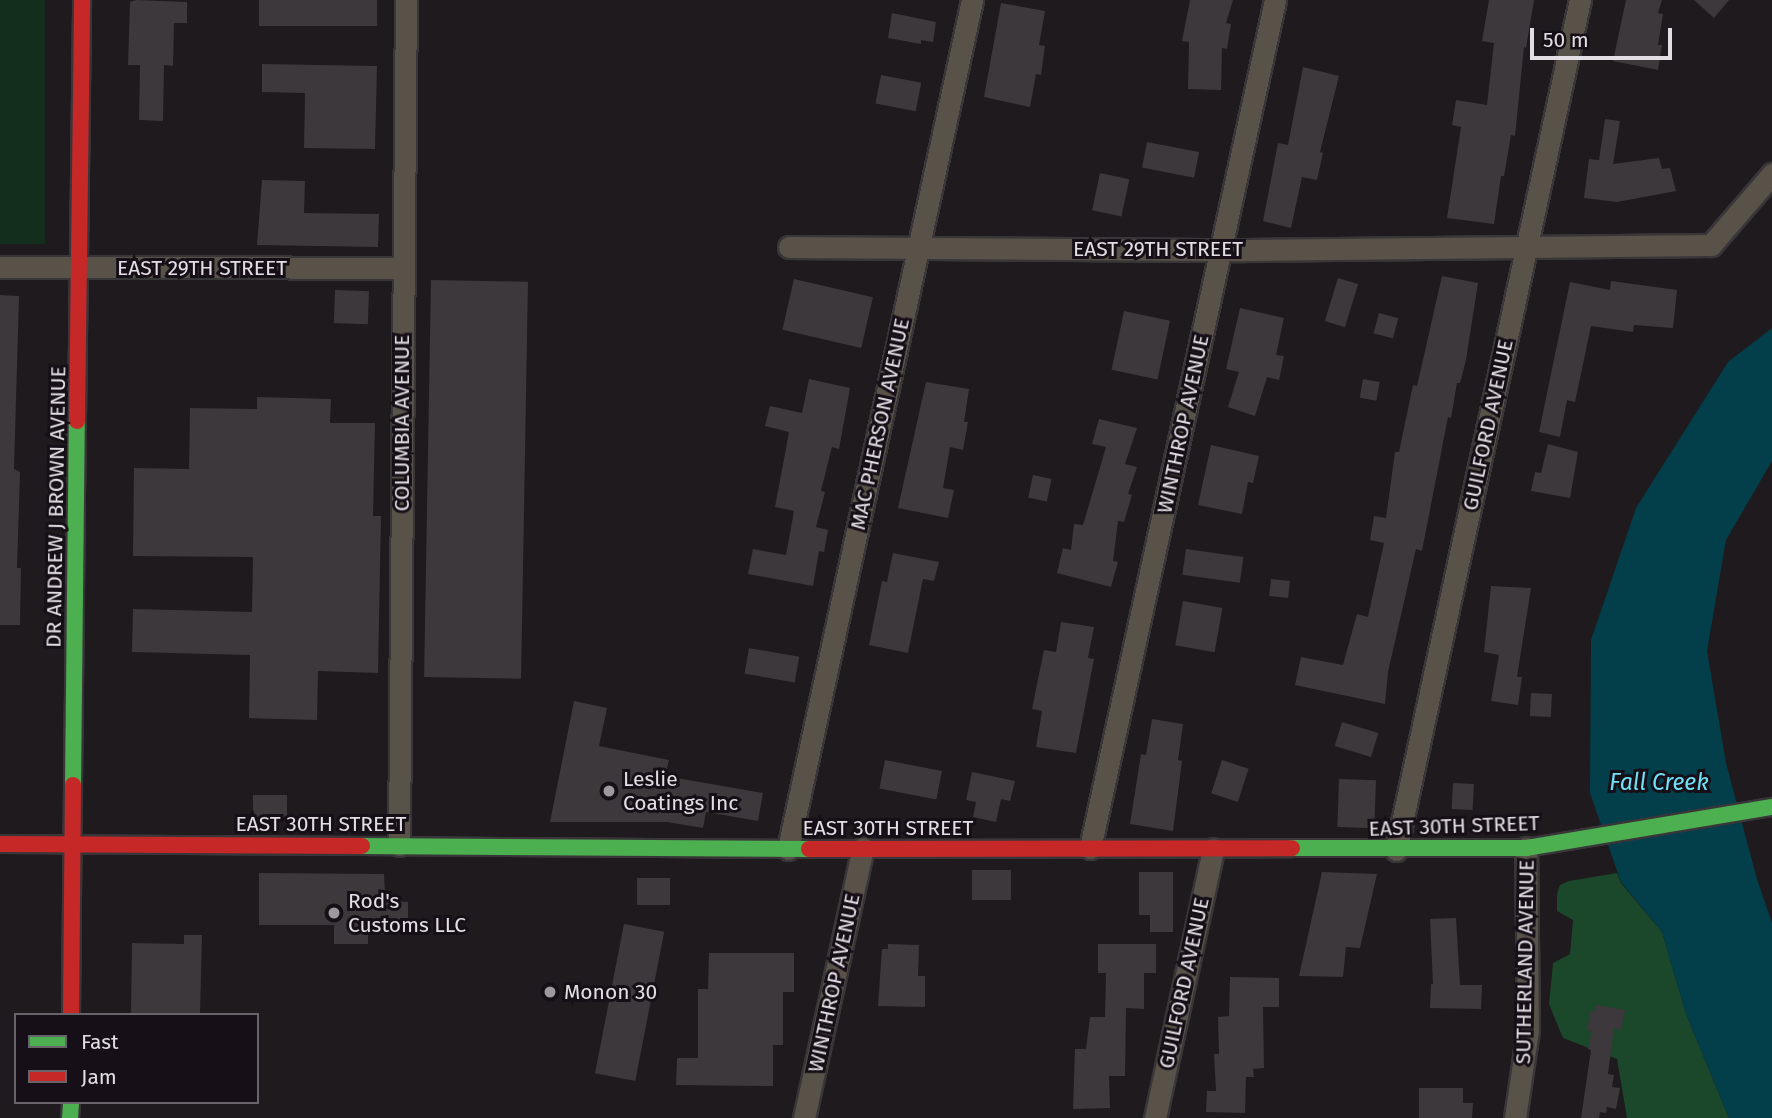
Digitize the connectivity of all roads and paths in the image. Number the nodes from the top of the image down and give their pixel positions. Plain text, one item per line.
1 (82, 0) edge
2 (406, 0) edge
3 (972, 0) edge
4 (1276, 0) edge
5 (1580, 0) edge
6 (1772, 174) edge
7 (789, 247) dead end
8 (1527, 247) junction
9 (918, 248) junction
10 (1221, 249) junction
11 (0, 267) edge
12 (79, 268) junction
13 (403, 268) junction
14 (1772, 807) edge
15 (0, 844) edge
16 (73, 845) junction
17 (399, 845) junction
18 (863, 848) junction
19 (1090, 848) junction
20 (1526, 848) junction
21 (788, 849) junction
22 (1213, 849) junction
23 (1396, 850) junction
24 (72, 1013) edge
25 (804, 1118) edge
26 (1155, 1118) edge
27 (1515, 1118) edge

1 - 12 main road, DR ANDREW J BROWN AVENUE
2 - 13 street, COLUMBIA AVENUE
3 - 9 street, MAC PHERSON AVENUE
4 - 10 street, WINTHROP AVENUE
5 - 8 street, GUILFORD AVENUE
6 - 8 street
7 - 9 street, EAST 29TH STREET
8 - 10 street, EAST 29TH STREET
8 - 23 street, GUILFORD AVENUE
9 - 10 street, EAST 29TH STREET
9 - 21 street, MAC PHERSON AVENUE
10 - 19 street, WINTHROP AVENUE
11 - 12 street, EAST 29TH STREET
12 - 13 street, EAST 29TH STREET
12 - 16 main road, DR ANDREW J BROWN AVENUE
13 - 17 street, COLUMBIA AVENUE
14 - 20 main road, EAST 30TH STREET
15 - 16 main road, EAST 30TH STREET
16 - 17 main road, EAST 30TH STREET
16 - 24 main road, DR ANDREW J BROWN AVENUE
17 - 21 main road, EAST 30TH STREET
18 - 19 main road, EAST 30TH STREET
18 - 21 main road, EAST 30TH STREET
18 - 25 street, WINTHROP AVENUE
19 - 22 main road, EAST 30TH STREET
20 - 23 main road, EAST 30TH STREET
20 - 27 street, SUTHERLAND AVENUE
22 - 23 main road, EAST 30TH STREET
22 - 26 street, GUILFORD AVENUE

